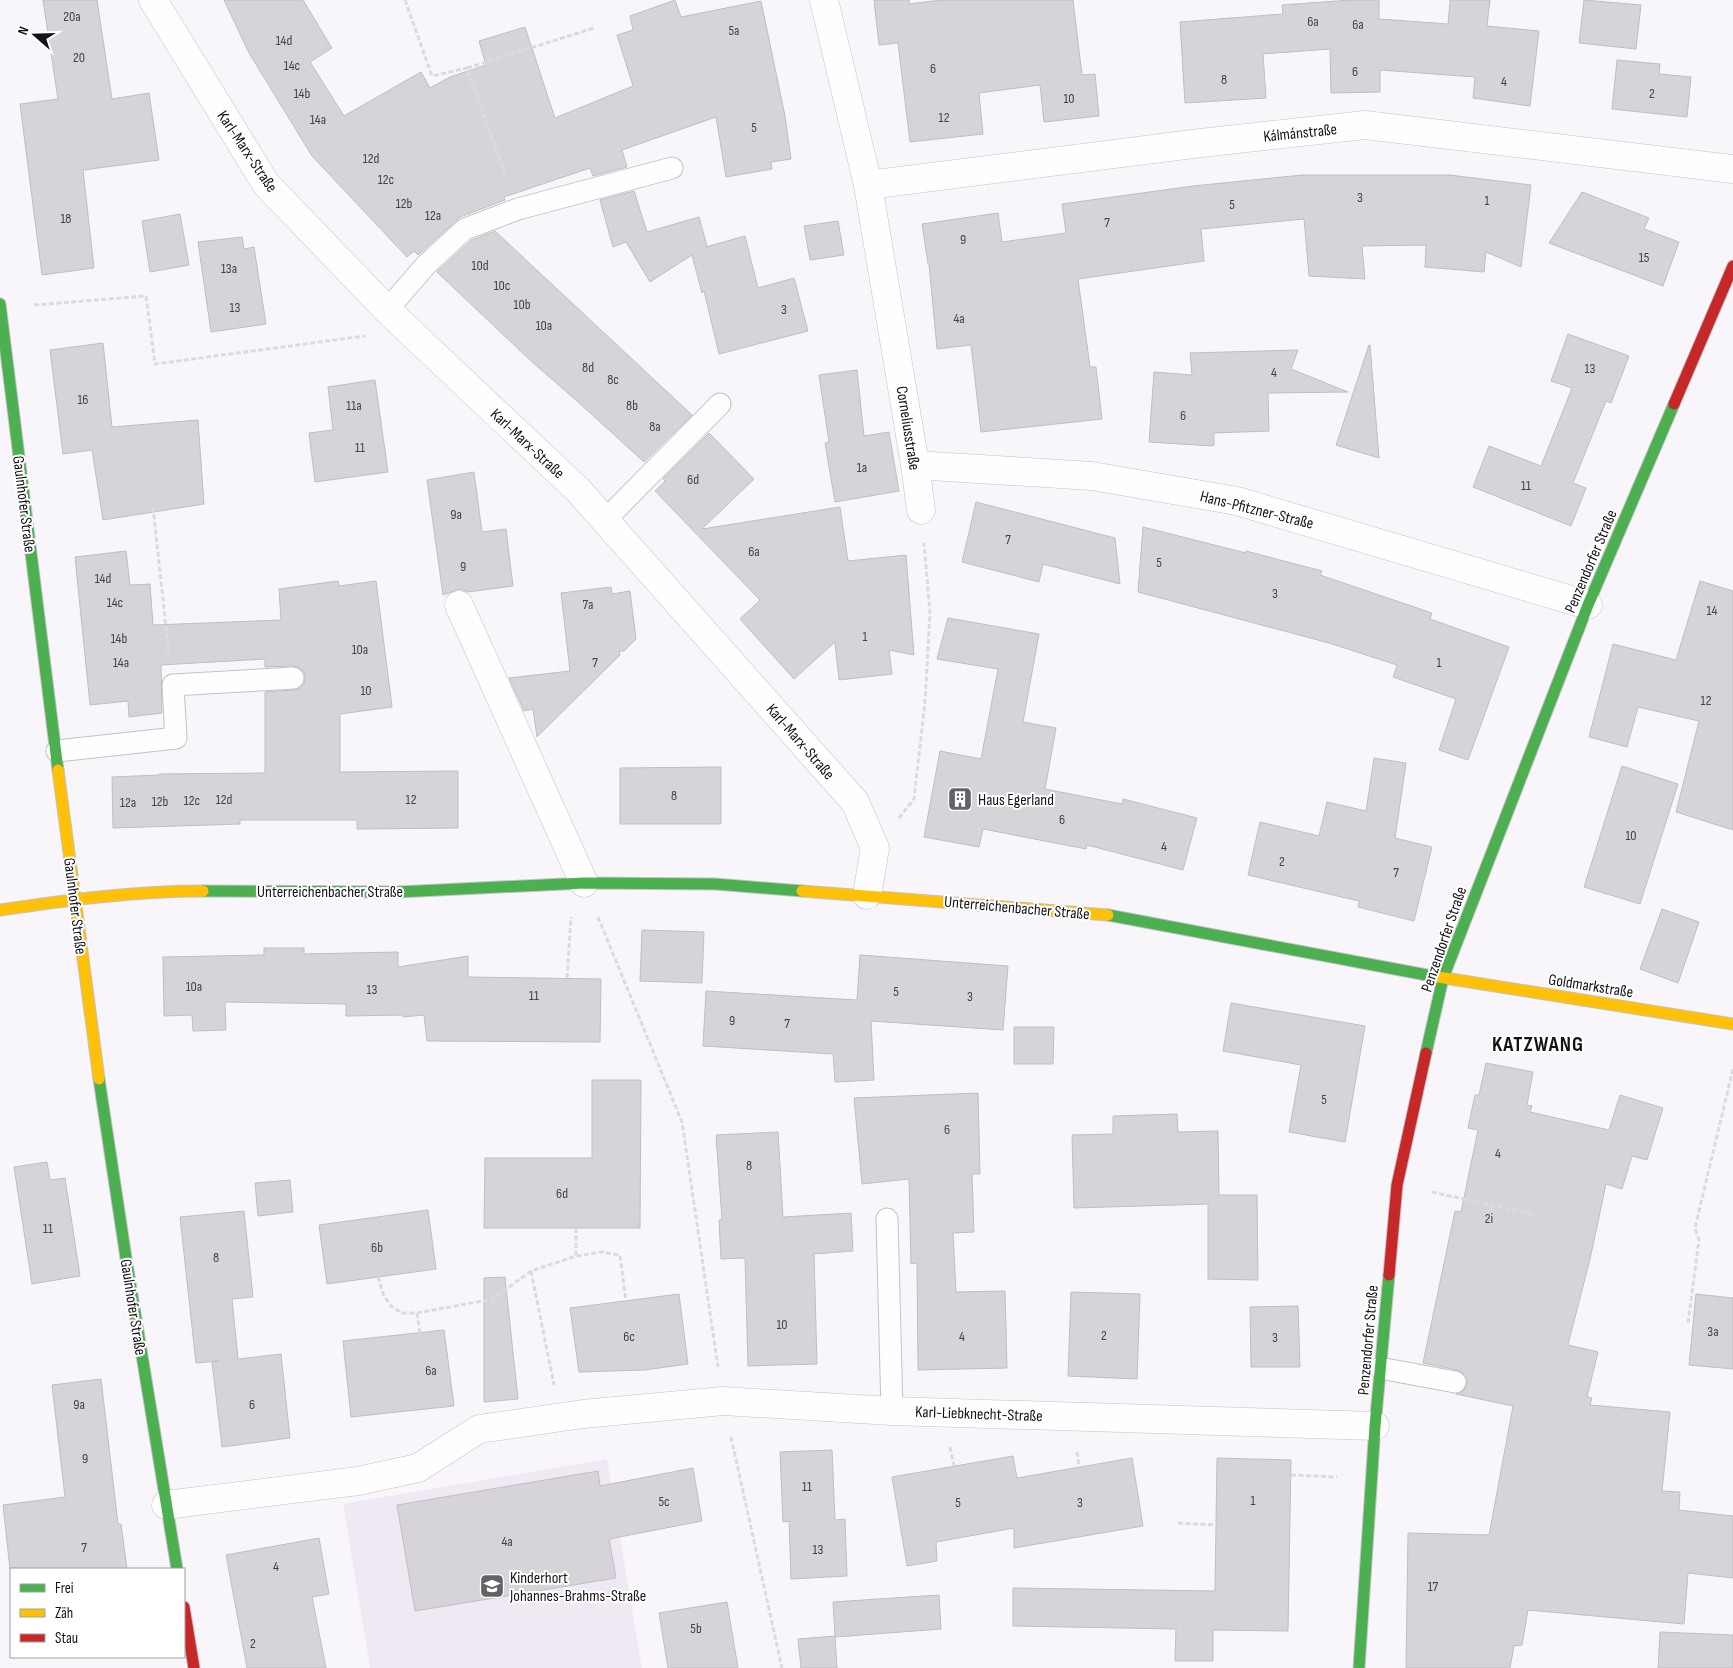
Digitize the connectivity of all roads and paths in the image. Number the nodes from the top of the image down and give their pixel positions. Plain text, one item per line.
1 (153, 0) edge
2 (405, 0) edge
3 (824, 0) edge
4 (594, 28) dead end
5 (467, 68) junction
6 (672, 168) dead end
7 (1733, 169) edge
8 (868, 185) junction
9 (518, 209) junction
10 (1733, 266) edge
11 (0, 306) edge
12 (387, 310) junction
13 (408, 330) junction
14 (720, 404) dead end
15 (915, 465) junction
16 (153, 508) dead end
17 (921, 510) joint
18 (605, 520) junction
19 (459, 605) dead end
20 (1588, 605) junction
21 (293, 678) dead end
22 (172, 685) junction
23 (57, 751) junction
24 (874, 848) junction
25 (584, 883) junction
26 (867, 895) junction
27 (75, 899) junction
28 (0, 910) edge
29 (572, 911) dead end
30 (567, 978) dead end
31 (1443, 978) junction
32 (1733, 1024) edge
33 (1733, 1069) edge
34 (1397, 1184) junction
35 (1492, 1205) junction
36 (1532, 1214) dead end
37 (1489, 1218) dead end
38 (887, 1219) dead end
39 (576, 1228) dead end
40 (576, 1256) junction
41 (531, 1271) junction
42 (378, 1277) dead end
43 (626, 1301) dead end
44 (417, 1313) junction
45 (1688, 1323) dead end
46 (420, 1333) dead end
47 (1380, 1368) junction
48 (719, 1374) dead end
49 (1454, 1382) dead end
50 (892, 1411) junction
51 (572, 1415) junction
52 (1375, 1426) junction
53 (729, 1428) dead end
54 (1291, 1475) dead end
55 (1373, 1478) junction
56 (166, 1505) junction
57 (1178, 1523) dead end
58 (1216, 1525) dead end
59 (177, 1568) edge
60 (185, 1613) edge
61 (194, 1668) edge
62 (782, 1668) edge
63 (1359, 1668) edge

1 - 12 street, Karl-Marx-Straße
2 - 5 path
3 - 8 street, Corneliusstraße
4 - 5 path
5 - 9 path
6 - 9 lane
7 - 8 street, Kálmánstraße
8 - 15 street, Corneliusstraße
9 - 12 lane
10 - 20 street, Penzendorfer Straße
11 - 13 path
11 - 23 street, Gaulnhofer Straße
12 - 13 street, Karl-Marx-Straße
13 - 18 street, Karl-Marx-Straße
14 - 18 lane
15 - 17 street, Corneliusstraße
15 - 20 street, Hans-Pfitzner-Straße
16 - 22 path
17 - 24 path
18 - 24 street, Karl-Marx-Straße
19 - 25 street
20 - 31 street, Penzendorfer Straße
21 - 22 lane
22 - 23 lane
23 - 27 street, Gaulnhofer Straße
24 - 26 street
25 - 26 street, Unterreichenbacher Straße
25 - 27 street, Unterreichenbacher Straße
25 - 48 path
26 - 31 street, Unterreichenbacher Straße
27 - 28 street, Unterreichenbacher Straße
27 - 56 street, Gaulnhofer Straße
29 - 30 path
31 - 32 street, Goldmarkstraße
31 - 34 street, Penzendorfer Straße
33 - 45 path
34 - 35 path
34 - 47 street, Penzendorfer Straße
35 - 36 path
35 - 37 path
38 - 50 lane
39 - 40 path
40 - 41 path
40 - 43 path
41 - 44 path
41 - 51 path
42 - 44 path
44 - 46 path
47 - 49 lane
47 - 52 street, Penzendorfer Straße
50 - 51 street, Karl-Liebknecht-Straße
50 - 52 street, Karl-Liebknecht-Straße
51 - 56 street
52 - 55 street, Penzendorfer Straße
53 - 62 path
54 - 55 path
55 - 63 street, Penzendorfer Straße
56 - 59 street, Gaulnhofer Straße
57 - 58 path
60 - 61 street

